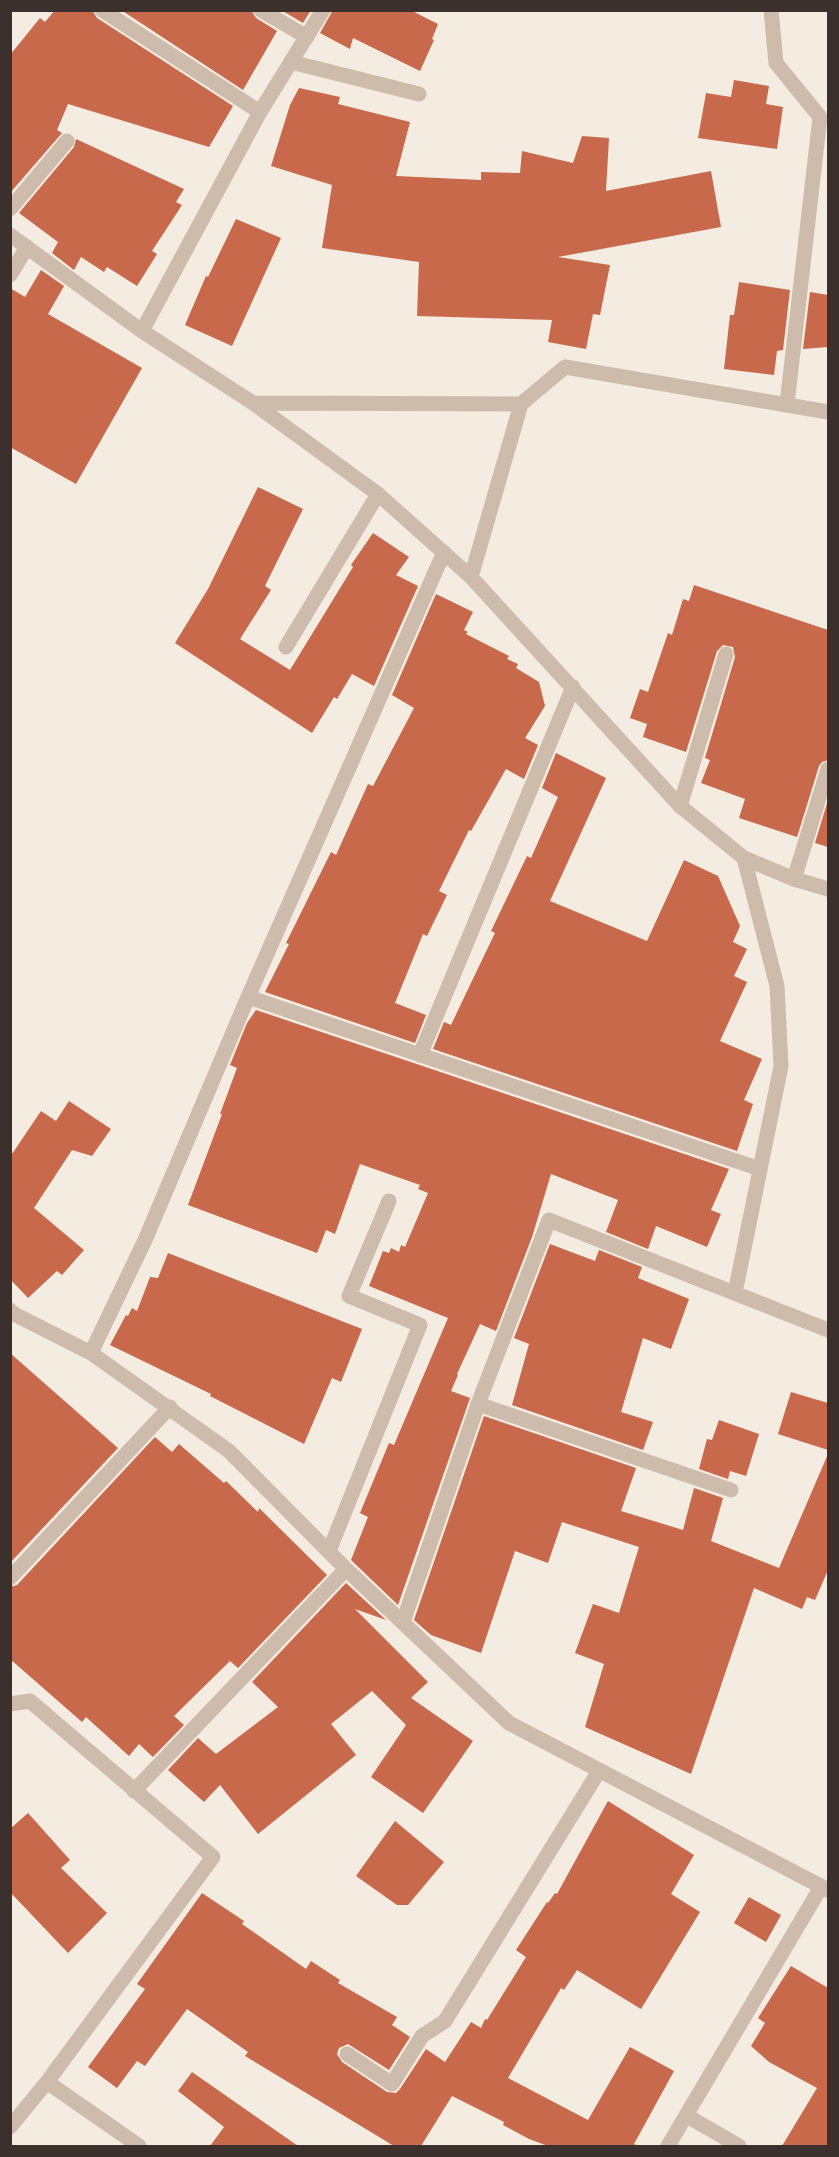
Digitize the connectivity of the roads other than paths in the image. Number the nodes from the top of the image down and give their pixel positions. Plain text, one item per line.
1 (102, 10) edge
2 (261, 10) edge
3 (323, 10) edge
4 (771, 10) edge
5 (307, 37) junction
6 (291, 62) junction
7 (419, 94) dead end
8 (260, 112) junction
9 (67, 141) dead end
10 (10, 209) edge
11 (10, 235) edge
12 (27, 247) junction
13 (10, 275) edge
14 (142, 331) junction
15 (253, 403) junction
16 (521, 404) junction
17 (787, 404) junction
18 (828, 412) edge
19 (378, 494) junction
20 (444, 552) junction
21 (471, 577) junction
22 (286, 647) dead end
23 (726, 654) dead end
24 (573, 687) junction
25 (828, 769) edge
26 (680, 806) junction
27 (744, 858) junction
28 (794, 879) junction
29 (828, 889) edge
30 (248, 997) junction
31 (420, 1055) junction
32 (760, 1169) junction
33 (389, 1201) dead end
34 (735, 1293) junction
35 (10, 1310) edge
36 (828, 1330) edge
37 (91, 1353) junction
38 (478, 1404) junction
39 (170, 1407) junction
40 (731, 1491) dead end
41 (329, 1551) junction
42 (346, 1569) junction
43 (10, 1578) edge
44 (403, 1622) junction
45 (10, 1704) edge
46 (599, 1771) junction
47 (134, 1791) junction
48 (825, 1888) edge
49 (347, 2054) dead end
50 (47, 2082) junction
51 (687, 2116) junction
52 (10, 2127) edge
53 (139, 2146) edge
54 (668, 2146) edge
55 (739, 2146) edge

1 - 8 street
2 - 5 street
3 - 5 street
4 - 17 street
5 - 6 street
6 - 7 street
6 - 8 street
8 - 14 street
9 - 10 street
11 - 12 street
12 - 13 street
12 - 14 street
14 - 15 street
15 - 16 street
15 - 19 street
16 - 17 street
16 - 21 street
17 - 18 street
19 - 20 street
19 - 22 street
20 - 21 street
20 - 30 street
21 - 24 street
23 - 26 street
24 - 26 street
24 - 31 street
25 - 28 street
26 - 27 street
27 - 28 street
27 - 32 street
28 - 29 street
30 - 31 street
30 - 37 street
31 - 32 street
32 - 34 street
33 - 41 street
34 - 36 street
34 - 38 street
35 - 37 street
37 - 39 street
38 - 40 street
38 - 44 street
39 - 41 street
39 - 43 street
41 - 42 street
42 - 44 street
42 - 47 street
44 - 46 street
45 - 47 street
46 - 48 street
46 - 49 street
47 - 50 street
48 - 51 street
50 - 52 street
50 - 53 street
51 - 54 street
51 - 55 street

